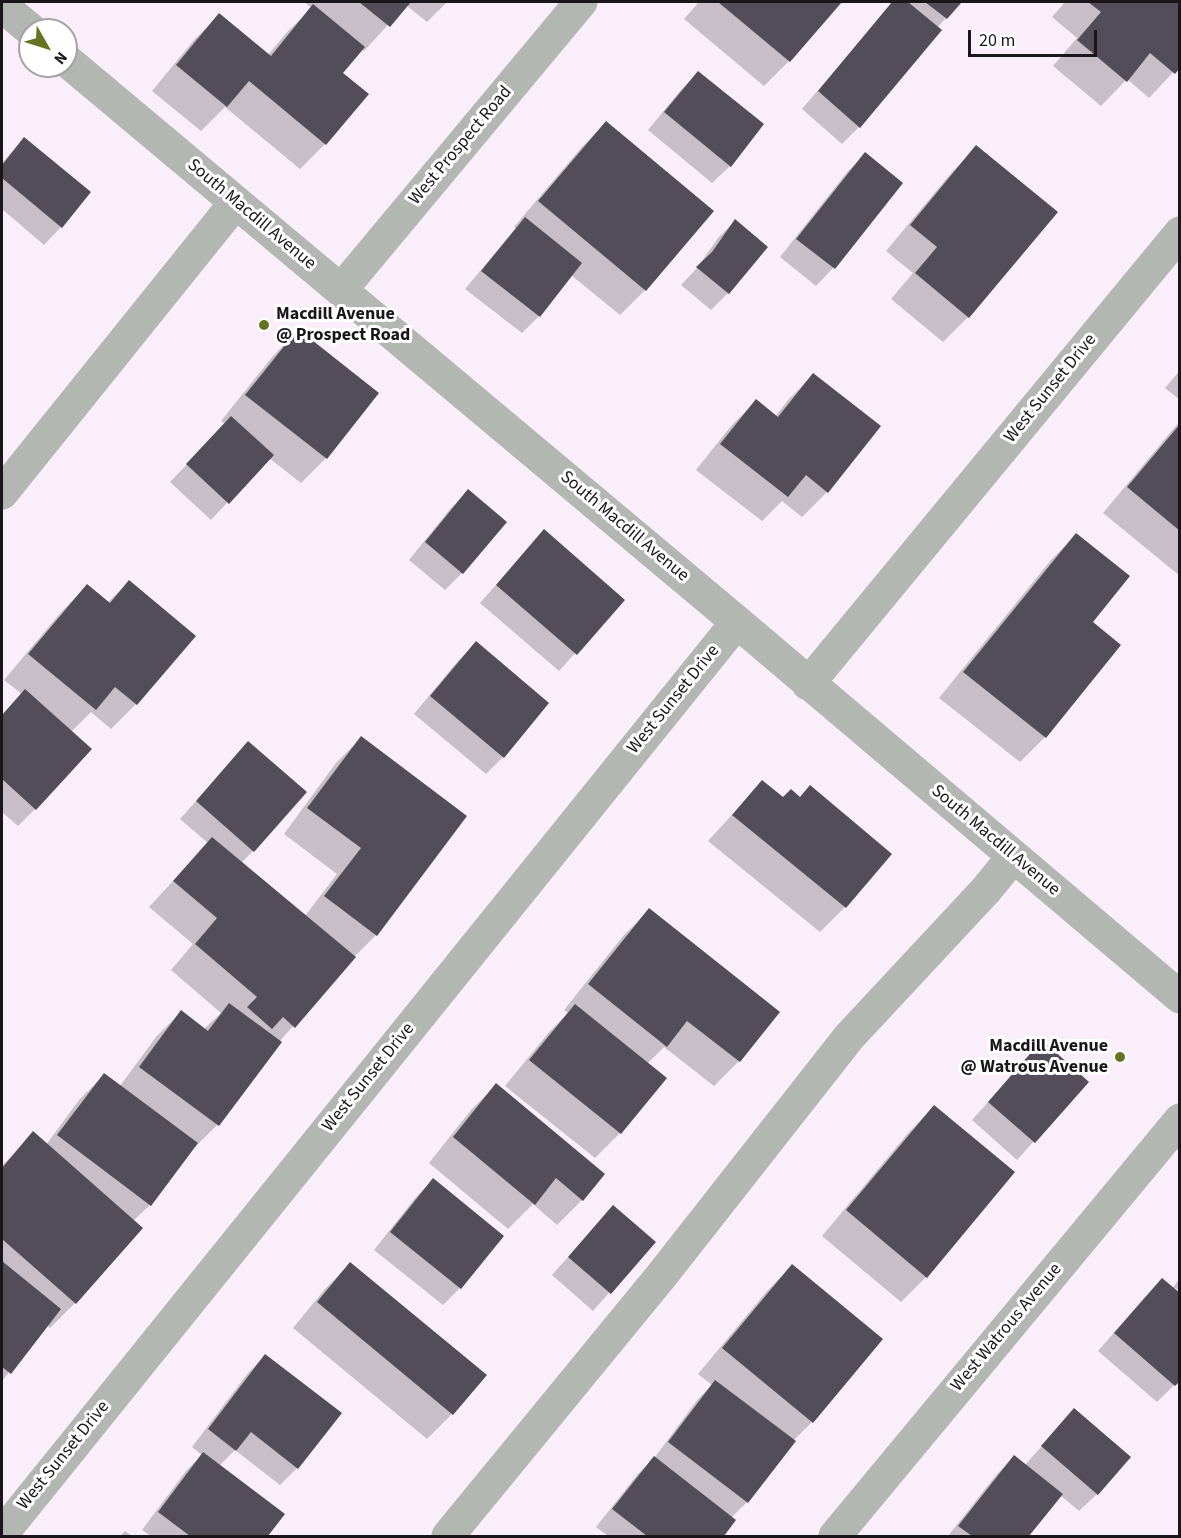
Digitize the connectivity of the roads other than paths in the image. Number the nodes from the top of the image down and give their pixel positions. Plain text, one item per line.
1 (581, 2) edge
2 (2, 6) edge
3 (18, 19) edge
4 (78, 70) edge
5 (236, 202) junction
6 (1179, 232) edge
7 (341, 290) junction
8 (2, 493) edge
9 (737, 622) junction
10 (808, 684) junction
11 (1013, 857) junction
12 (1179, 997) edge
13 (1179, 1120) edge
14 (2, 1534) edge
15 (448, 1536) edge
16 (835, 1536) edge

1 - 7 street, West Prospect Road
2 - 3 street
4 - 5 street, South Macdill Avenue
5 - 7 street, South Macdill Avenue
5 - 8 street
6 - 10 street, West Sunset Drive
7 - 9 street, South Macdill Avenue
9 - 10 street, South Macdill Avenue
9 - 14 street, West Sunset Drive
10 - 11 street, South Macdill Avenue
11 - 12 street, South Macdill Avenue
11 - 15 street
13 - 16 street, West Watrous Avenue

